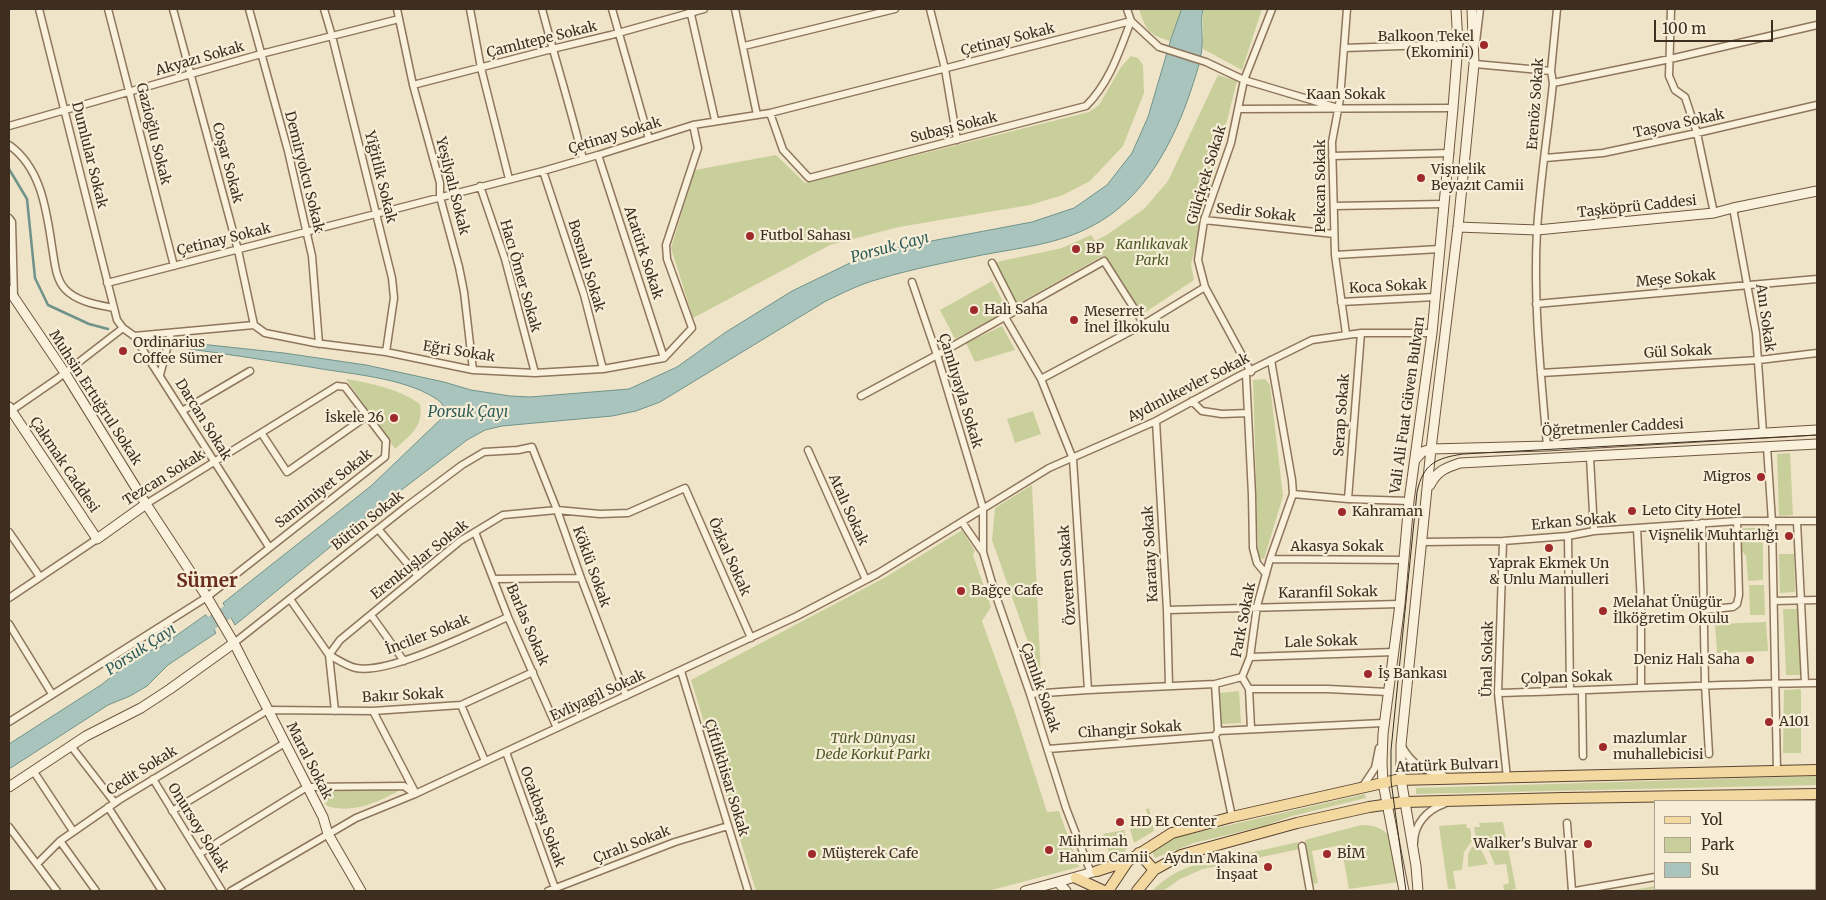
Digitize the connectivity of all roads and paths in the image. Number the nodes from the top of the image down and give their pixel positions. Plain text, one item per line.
1 (39, 9) edge
2 (108, 9) edge
3 (173, 9) edge
4 (249, 9) edge
5 (324, 9) edge
6 (396, 9) edge
7 (470, 9) edge
8 (542, 9) edge
9 (612, 9) edge
10 (704, 9) edge
11 (735, 9) edge
12 (895, 9) edge
13 (930, 9) edge
14 (1127, 9) edge
15 (1272, 9) edge
16 (1347, 9) edge
17 (1456, 9) edge
18 (1472, 9) edge
19 (1480, 9) edge
20 (1557, 9) edge
21 (1672, 9) edge
22 (690, 10) edge
23 (399, 19) junction
24 (1131, 21) junction
25 (1817, 25) edge
26 (618, 32) junction
27 (332, 36) junction
28 (1458, 44) junction
29 (744, 46) junction
30 (1344, 48) junction
31 (552, 49) junction
32 (261, 54) junction
33 (1670, 59) junction
34 (1474, 64) junction
35 (481, 68) junction
36 (945, 69) junction
37 (1550, 71) junction
38 (190, 75) junction
39 (1244, 80) junction
40 (1553, 83) junction
41 (413, 85) junction
42 (129, 92) junction
43 (1817, 105) edge
44 (1338, 108) junction
45 (1453, 108) junction
46 (1238, 109) junction
47 (65, 110) junction
48 (770, 113) junction
49 (757, 115) junction
50 (715, 120) junction
51 (693, 125) junction
52 (9, 126) edge
53 (1697, 133) junction
54 (649, 139) junction
55 (957, 140) junction
56 (9, 145) edge
57 (1450, 153) junction
58 (598, 155) junction
59 (1332, 156) junction
60 (1545, 158) junction
61 (583, 159) junction
62 (543, 170) junction
63 (510, 179) junction
64 (480, 186) junction
65 (1817, 191) edge
66 (440, 197) junction
67 (1444, 204) junction
68 (1334, 206) junction
69 (1733, 208) junction
70 (1714, 213) junction
71 (376, 214) junction
72 (9, 218) edge
73 (1204, 220) junction
74 (1458, 226) junction
75 (1537, 230) junction
76 (306, 232) junction
77 (1334, 234) junction
78 (1440, 249) junction
79 (238, 250) junction
80 (1334, 255) junction
81 (992, 263) dead end
82 (174, 266) junction
83 (1817, 279) edge
84 (912, 282) dead end
85 (108, 283) junction
86 (1748, 285) junction
87 (1205, 287) junction
88 (9, 290) edge
89 (1436, 298) junction
90 (14, 299) junction
91 (1342, 302) junction
92 (1536, 304) junction
93 (114, 308) junction
94 (1016, 310) junction
95 (1005, 317) junction
96 (1144, 324) junction
97 (254, 325) junction
98 (123, 328) junction
99 (171, 333) junction
100 (1361, 333) junction
101 (1432, 333) junction
102 (1346, 334) junction
103 (134, 336) junction
104 (318, 344) junction
105 (386, 352) junction
106 (1817, 353) edge
107 (937, 355) junction
108 (664, 358) junction
109 (1271, 360) junction
110 (1758, 360) junction
111 (603, 369) junction
112 (473, 370) junction
113 (250, 371) dead end
114 (65, 373) junction
115 (535, 373) junction
116 (1249, 373) junction
117 (1541, 373) junction
118 (160, 375) junction
119 (1041, 379) junction
120 (337, 386) joint
121 (860, 396) dead end
122 (1192, 402) junction
123 (9, 410) edge
124 (182, 411) junction
125 (1248, 413) junction
126 (368, 416) junction
127 (1156, 422) junction
128 (1817, 430) edge
129 (1763, 433) junction
130 (262, 434) junction
131 (1418, 439) junction
132 (1817, 444) edge
133 (1547, 446) junction
134 (532, 447) joint
135 (1767, 447) junction
136 (808, 450) dead end
137 (1427, 450) junction
138 (1590, 457) junction
139 (1073, 459) junction
140 (1415, 460) junction
141 (214, 462) junction
142 (1430, 462) junction
143 (1451, 466) junction
144 (685, 488) joint
145 (1428, 490) junction
146 (1293, 494) junction
147 (1348, 500) junction
148 (1409, 501) junction
149 (146, 504) junction
150 (983, 508) junction
151 (557, 510) junction
152 (972, 516) joint
153 (1737, 521) junction
154 (1817, 521) edge
155 (962, 522) junction
156 (1772, 522) junction
157 (1797, 522) junction
158 (1702, 523) junction
159 (378, 529) junction
160 (1637, 529) junction
161 (1594, 531) junction
162 (475, 532) junction
163 (10, 535) edge
164 (1568, 536) junction
165 (97, 538) junction
166 (1503, 541) junction
167 (1422, 542) junction
168 (269, 548) junction
169 (983, 552) junction
170 (1270, 559) junction
171 (1404, 560) junction
172 (1266, 574) junction
173 (418, 576) junction
174 (40, 577) junction
175 (581, 578) junction
176 (494, 579) junction
177 (866, 580) junction
178 (207, 597) junction
179 (9, 598) edge
180 (290, 598) junction
181 (1817, 600) edge
182 (1774, 601) junction
183 (1801, 601) junction
184 (1400, 604) junction
185 (1257, 606) junction
186 (1167, 610) junction
187 (1703, 610) junction
188 (371, 615) junction
189 (508, 616) junction
190 (9, 624) edge
191 (225, 630) joint
192 (751, 638) junction
193 (234, 643) junction
194 (1394, 652) junction
195 (329, 654) junction
196 (1250, 657) junction
197 (404, 661) junction
198 (681, 671) junction
199 (533, 672) junction
200 (1242, 677) junction
201 (1776, 683) junction
202 (1805, 683) junction
203 (1817, 683) edge
204 (1215, 684) junction
205 (1705, 685) junction
206 (1169, 686) junction
207 (1641, 687) junction
208 (1249, 689) junction
209 (1088, 690) junction
210 (1570, 691) junction
211 (1582, 691) junction
212 (1388, 692) junction
213 (1498, 693) junction
214 (52, 694) junction
215 (1030, 694) junction
216 (626, 696) junction
217 (461, 705) junction
218 (268, 710) junction
219 (335, 711) junction
220 (373, 711) junction
221 (9, 722) edge
222 (1383, 722) junction
223 (557, 728) junction
224 (1251, 728) junction
225 (1216, 734) junction
226 (1382, 734) junction
227 (285, 744) junction
228 (1401, 745) junction
229 (71, 746) junction
230 (1048, 749) junction
231 (506, 752) junction
232 (1709, 754) dead end
233 (1583, 756) dead end
234 (485, 761) junction
235 (1817, 770) edge
236 (1777, 771) junction
237 (34, 772) junction
238 (1507, 778) junction
239 (153, 779) junction
240 (1401, 779) junction
241 (1462, 779) junction
242 (1383, 783) junction
243 (9, 787) edge
244 (307, 787) junction
245 (1343, 793) junction
246 (415, 794) junction
247 (1817, 794) edge
248 (1734, 798) edge
249 (114, 802) junction
250 (1404, 802) junction
251 (1450, 802) junction
252 (1386, 804) junction
253 (108, 807) junction
254 (172, 811) junction
255 (1232, 818) junction
256 (1567, 823) dead end
257 (728, 826) junction
258 (9, 827) edge
259 (74, 831) junction
260 (328, 834) junction
261 (60, 841) junction
262 (1302, 846) dead end
263 (1139, 853) junction
264 (199, 854) junction
265 (1128, 861) junction
266 (37, 864) junction
267 (1416, 866) junction
268 (1154, 870) junction
269 (1094, 872) junction
270 (1654, 877) edge
271 (1076, 878) junction
272 (1058, 882) junction
273 (555, 890) edge
274 (57, 891) edge
275 (96, 891) edge
276 (162, 891) edge
277 (222, 891) edge
278 (230, 891) edge
279 (361, 891) edge
280 (548, 891) edge
281 (748, 891) edge
282 (1025, 891) edge
283 (1066, 891) edge
284 (1104, 891) edge
285 (1108, 891) edge
286 (1137, 891) edge
287 (1310, 891) edge
288 (1404, 891) edge
289 (1418, 891) edge
290 (1574, 891) edge

1 - 47 street, Dumlular Sokak
2 - 42 street, Gazioğlu Sokak
3 - 38 street, Coşar Sokak
4 - 32 street, Demiryolcu Sokak
5 - 27 street, Yiğitlik Sokak
6 - 23 street, Yeşilyalı Sokak
7 - 35 street
8 - 31 street
9 - 26 street
10 - 22 street, Çamlıtepe Sokak
11 - 29 street
12 - 29 street
13 - 36 street
14 - 24 street
15 - 39 street, Gülçiçek Sokak
16 - 30 street, Pekcan Sokak
17 - 28 main road, Vali Ali Fuat Güven Bulvarı
18 - 34 main road, Vali Ali Fuat Güven Bulvarı
19 - 34 street
20 - 37 street, Erenöz Sokak
21 - 33 street
22 - 26 street, Çamlıtepe Sokak
22 - 50 street
23 - 27 street, Akyazı Sokak
23 - 41 street, Yeşilyalı Sokak
24 - 36 street, Çetinay Sokak
24 - 39 street
24 - 55 street, Subaşı Sokak
25 - 33 street
26 - 31 street, Çamlıtepe Sokak
26 - 54 street
27 - 32 street, Akyazı Sokak
27 - 71 street, Yiğitlik Sokak
28 - 30 street
28 - 45 main road, Vali Ali Fuat Güven Bulvarı
29 - 49 street
30 - 44 street, Pekcan Sokak
31 - 35 street, Çamlıtepe Sokak
31 - 61 street
32 - 38 street, Akyazı Sokak
32 - 76 street, Demiryolcu Sokak
33 - 40 street
33 - 53 street
34 - 37 street
34 - 74 main road, Vali Ali Fuat Güven Bulvarı
35 - 41 street, Çamlıtepe Sokak
35 - 63 street
36 - 48 street, Çetinay Sokak
36 - 55 street
37 - 40 street, Erenöz Sokak
38 - 42 street, Akyazı Sokak
38 - 79 street, Coşar Sokak
39 - 44 street
39 - 46 street, Gülçiçek Sokak
40 - 60 street, Erenöz Sokak
41 - 66 street, Yeşilyalı Sokak
42 - 47 street, Akyazı Sokak
42 - 82 street, Gazioğlu Sokak
43 - 53 street, Taşova Sokak
44 - 45 street, Kaan Sokak
44 - 46 street, Kaan Sokak
44 - 59 street, Pekcan Sokak
45 - 57 main road, Vali Ali Fuat Güven Bulvarı
46 - 73 street, Gülçiçek Sokak
47 - 52 street, Akyazı Sokak
47 - 85 street, Dumlular Sokak
48 - 49 street, Çetinay Sokak
48 - 55 street, Subaşı Sokak
49 - 50 street, Çetinay Sokak
50 - 51 street, Çetinay Sokak
51 - 54 street, Çetinay Sokak
51 - 108 street
53 - 60 street, Taşova Sokak
53 - 70 street
54 - 58 street, Çetinay Sokak
56 - 93 street
57 - 59 street
57 - 67 main road, Vali Ali Fuat Güven Bulvarı
58 - 61 street, Çetinay Sokak
58 - 108 street, Atatürk Sokak
59 - 68 street, Pekcan Sokak
60 - 75 street, Erenöz Sokak
61 - 62 street, Çetinay Sokak
62 - 63 street, Çetinay Sokak
62 - 111 street, Bosnalı Sokak
63 - 64 street, Çetinay Sokak
64 - 66 street, Çetinay Sokak
64 - 115 street, Hacı Ömer Sokak
65 - 69 main road, Taşköprü Caddesi
66 - 71 street, Çetinay Sokak
66 - 112 street, Yeşilyalı Sokak
67 - 68 street
67 - 78 main road, Vali Ali Fuat Güven Bulvarı
68 - 77 street, Pekcan Sokak
69 - 70 main road, Taşköprü Caddesi
69 - 86 street, Anı Sokak
70 - 75 main road, Taşköprü Caddesi
71 - 76 street, Çetinay Sokak
71 - 105 street, Yiğitlik Sokak
72 - 90 street
73 - 77 street, Sedir Sokak
73 - 87 street, Gülçiçek Sokak
74 - 75 main road, Taşköprü Caddesi
74 - 137 main road, Vali Ali Fuat Güven Bulvarı
75 - 92 street, Erenöz Sokak
76 - 79 street, Çetinay Sokak
76 - 104 street, Demiryolcu Sokak
77 - 80 street, Pekcan Sokak
78 - 80 street
78 - 89 main road, Vali Ali Fuat Güven Bulvarı
79 - 82 street, Çetinay Sokak
79 - 97 street, Coşar Sokak
80 - 91 street, Pekcan Sokak
81 - 94 street
82 - 85 street, Çetinay Sokak
83 - 86 street, Meşe Sokak
84 - 107 street, Çamlıyayla Sokak
85 - 93 street, Dumlular Sokak
86 - 92 street, Meşe Sokak
86 - 110 street, Anı Sokak
87 - 96 street
87 - 116 street, Gülçiçek Sokak
88 - 90 main road, Muhsin Ertuğrul Sokak
89 - 91 street, Koca Sokak
89 - 101 main road, Vali Ali Fuat Güven Bulvarı
90 - 114 main road, Muhsin Ertuğrul Sokak
91 - 102 street, Pekcan Sokak
92 - 117 street, Erenöz Sokak
93 - 98 street, Darcan Sokak
94 - 95 street
94 - 96 street
95 - 107 street
95 - 119 street, Özveren Sokak
96 - 119 street
97 - 99 street
97 - 104 street, Eğri Sokak
98 - 103 street, Darcan Sokak
98 - 114 street
99 - 103 street
99 - 118 street
100 - 101 street, Aydınlıkevler Sokak
100 - 102 street, Aydınlıkevler Sokak
100 - 147 street, Serap Sokak
101 - 131 main road, Vali Ali Fuat Güven Bulvarı
102 - 109 street, Aydınlıkevler Sokak
103 - 118 street, Darcan Sokak
104 - 105 street, Eğri Sokak
105 - 112 street, Eğri Sokak
106 - 110 street, Gül Sokak
107 - 121 street
107 - 150 street, Çamlıyayla Sokak
108 - 111 street, Eğri Sokak
109 - 116 street, Aydınlıkevler Sokak
109 - 146 street, Park Sokak
110 - 117 street, Gül Sokak
110 - 129 street, Anı Sokak
111 - 115 street, Eğri Sokak
112 - 115 street, Eğri Sokak
113 - 124 street
114 - 123 street
114 - 149 main road, Muhsin Ertuğrul Sokak
116 - 122 street, Aydınlıkevler Sokak
116 - 125 street
117 - 133 street, Erenöz Sokak
118 - 124 street, Darcan Sokak
119 - 139 street, Özveren Sokak
120 - 126 street, Samimiyet Sokak
120 - 130 street, Tezcan Sokak
122 - 125 street
122 - 127 street, Aydınlıkevler Sokak
123 - 165 main road, Çakmak Caddesi
124 - 141 street, Darcan Sokak
125 - 172 street
126 - 130 street
126 - 168 street, Samimiyet Sokak
127 - 139 street, Aydınlıkevler Sokak
127 - 186 street, Karatay Sokak
128 - 129 main road, Öğretmenler Caddesi
129 - 133 main road, Öğretmenler Caddesi
130 - 141 street, Tezcan Sokak
131 - 137 main road
131 - 140 main road, Vali Ali Fuat Güven Bulvarı
132 - 135 main road, Öğretmenler Caddesi
133 - 137 main road, Öğretmenler Caddesi
134 - 151 street, Köklü Sokak
134 - 159 street, Bütün Sokak
135 - 138 main road, Öğretmenler Caddesi
135 - 156 street
136 - 177 street, Atalı Sokak
137 - 140 main road
137 - 142 main road, Vali Ali Fuat Güven Bulvarı
138 - 143 main road, Öğretmenler Caddesi
138 - 161 street
139 - 150 street, Aydınlıkevler Sokak
139 - 209 street, Özveren Sokak
140 - 148 main road, Vali Ali Fuat Güven Bulvarı
141 - 149 street, Tezcan Sokak
141 - 168 street, Darcan Sokak
142 - 143 main road
142 - 145 main road, Vali Ali Fuat Güven Bulvarı
143 - 145 main road, Öğretmenler Caddesi
144 - 151 street, Erenkuşlar Sokak
144 - 192 street, Özkal Sokak
145 - 167 main road, Vali Ali Fuat Güven Bulvarı
146 - 147 street
146 - 170 street, Park Sokak
147 - 148 street
148 - 171 main road, Vali Ali Fuat Güven Bulvarı
149 - 165 main road, Tezcan Sokak
149 - 178 main road, Muhsin Ertuğrul Sokak
150 - 152 street, Aydınlıkevler Sokak
150 - 169 street, Çamlık Sokak
151 - 162 street, Erenkuşlar Sokak
151 - 175 street, Köklü Sokak
152 - 155 street, Evliyagil Sokak
153 - 156 street, Erkan Sokak
153 - 158 street, Erkan Sokak
153 - 187 street
154 - 157 street, Erkan Sokak
155 - 169 street
155 - 177 street, Evliyagil Sokak
156 - 157 street, Erkan Sokak
156 - 182 street
157 - 183 street
158 - 160 street, Erkan Sokak
158 - 187 street
159 - 173 street
159 - 180 street, Bütün Sokak
160 - 161 street, Erkan Sokak
160 - 207 street
161 - 164 street, Erkan Sokak
162 - 173 street, Erenkuşlar Sokak
162 - 176 street, Barlas Sokak
163 - 174 street
164 - 166 street, Erkan Sokak
164 - 210 street
165 - 174 street, Tezcan Sokak
166 - 167 street, Erkan Sokak
166 - 213 street, Ünal Sokak
167 - 228 main road, Vali Ali Fuat Güven Bulvarı
168 - 178 street, Samimiyet Sokak
169 - 215 street, Çamlık Sokak
170 - 171 street, Akasya Sokak
170 - 172 street, Park Sokak
171 - 184 main road, Vali Ali Fuat Güven Bulvarı
172 - 185 street, Park Sokak
173 - 188 street, Erenkuşlar Sokak
174 - 179 street, Tezcan Sokak
175 - 176 street
175 - 216 street, Köklü Sokak
176 - 189 street, Barlas Sokak
177 - 192 street, Evliyagil Sokak
178 - 191 main road, Muhsin Ertuğrul Sokak
178 - 214 street, Samimiyet Sokak
180 - 193 street, Bütün Sokak
180 - 195 street
181 - 183 street
182 - 183 street
182 - 201 street
183 - 202 street
184 - 185 street, Karanfil Sokak
184 - 194 main road, Vali Ali Fuat Güven Bulvarı
185 - 186 street, Karanfil Sokak
185 - 196 street, Park Sokak
186 - 206 street, Karatay Sokak
187 - 205 street
188 - 195 street, Erenkuşlar Sokak
188 - 197 street
189 - 197 street, İnciler Sokak
189 - 199 street, Barlas Sokak
190 - 214 street
191 - 193 main road, Maral Sokak
192 - 198 street, Evliyagil Sokak
193 - 218 main road, Maral Sokak
193 - 229 main road
194 - 196 street, Lale Sokak
194 - 212 main road, Vali Ali Fuat Güven Bulvarı
195 - 197 street, İnciler Sokak
195 - 219 street
196 - 200 street, Park Sokak
198 - 216 street, Evliyagil Sokak
198 - 257 street, Çiftlikhisar Sokak
199 - 217 street, Bakır Sokak
199 - 223 street, Barlas Sokak
200 - 204 street, Park Sokak
200 - 208 street
201 - 202 street, Çolpan Sokak
201 - 205 street, Çolpan Sokak
201 - 236 street
202 - 203 street, Çolpan Sokak
204 - 206 street, Park Sokak
204 - 225 street
205 - 207 street, Çolpan Sokak
205 - 232 street
206 - 209 street, Park Sokak
207 - 211 street, Çolpan Sokak
208 - 212 street
208 - 224 street
209 - 215 street, Park Sokak
210 - 211 street, Çolpan Sokak
210 - 213 street, Çolpan Sokak
211 - 233 street
212 - 222 main road, Vali Ali Fuat Güven Bulvarı
213 - 238 street, Ünal Sokak
214 - 221 street, Samimiyet Sokak
215 - 230 street, Çamlık Sokak
216 - 223 street, Evliyagil Sokak
217 - 220 street, Bakır Sokak
217 - 234 street
218 - 219 street, Bakır Sokak
218 - 227 main road, Maral Sokak
218 - 239 street, Cedit Sokak
219 - 220 street, Bakır Sokak
220 - 246 street
222 - 224 street, Cihangir Sokak
222 - 226 main road, Vali Ali Fuat Güven Bulvarı
223 - 231 street, Evliyagil Sokak
224 - 225 street, Cihangir Sokak
225 - 230 street, Cihangir Sokak
225 - 255 street
226 - 242 main road, Vali Ali Fuat Güven Bulvarı
226 - 245 street
227 - 244 main road, Maral Sokak
227 - 254 street
228 - 240 main road, Vali Ali Fuat Güven Bulvarı
228 - 241 street
229 - 237 main road
229 - 249 street
230 - 269 street, Çamlık Sokak
231 - 234 street, Evliyagil Sokak
231 - 273 street, Ocakbaşı Sokak
234 - 246 street, Evliyagil Sokak
235 - 236 main road, Atatürk Bulvarı
236 - 238 main road, Atatürk Bulvarı
237 - 243 main road
237 - 259 street
238 - 241 main road, Atatürk Bulvarı
239 - 249 street, Cedit Sokak
239 - 254 street, Onursoy Sokak
240 - 241 main road, Atatürk Bulvarı
240 - 242 main road, Atatürk Bulvarı
240 - 250 main road, Vali Ali Fuat Güven Bulvarı
242 - 245 main road, Atatürk Bulvarı
242 - 252 main road, Vali Ali Fuat Güven Bulvarı
244 - 246 street
244 - 260 main road, Maral Sokak
244 - 264 street
245 - 255 main road, Atatürk Bulvarı
246 - 260 street, Evliyagil Sokak
247 - 248 main road
248 - 251 main road
249 - 253 street, Cedit Sokak
250 - 251 main road
250 - 252 main road
250 - 267 main road, Vali Ali Fuat Güven Bulvarı
251 - 267 street
252 - 268 main road
252 - 288 main road, Vali Ali Fuat Güven Bulvarı
253 - 259 street, Cedit Sokak
253 - 276 street
254 - 264 street, Onursoy Sokak
255 - 263 main road, Atatürk Bulvarı
256 - 290 street
257 - 273 street, Çıralı Sokak
257 - 281 street, Çiftlikhisar Sokak
258 - 266 street
259 - 261 street, Cedit Sokak
260 - 278 street, Evliyagil Sokak
260 - 279 main road, Maral Sokak
261 - 266 street, Cedit Sokak
261 - 275 street
262 - 287 street
263 - 265 main road, Atatürk Bulvarı
263 - 268 main road
264 - 277 street, Onursoy Sokak
265 - 269 main road
265 - 285 main road, Atatürk Bulvarı
266 - 274 street
267 - 289 main road, Vali Ali Fuat Güven Bulvarı
268 - 286 main road
269 - 271 main road
270 - 290 street
271 - 272 main road
271 - 284 main road
272 - 282 main road
272 - 283 main road
273 - 280 street, Çıralı Sokak

